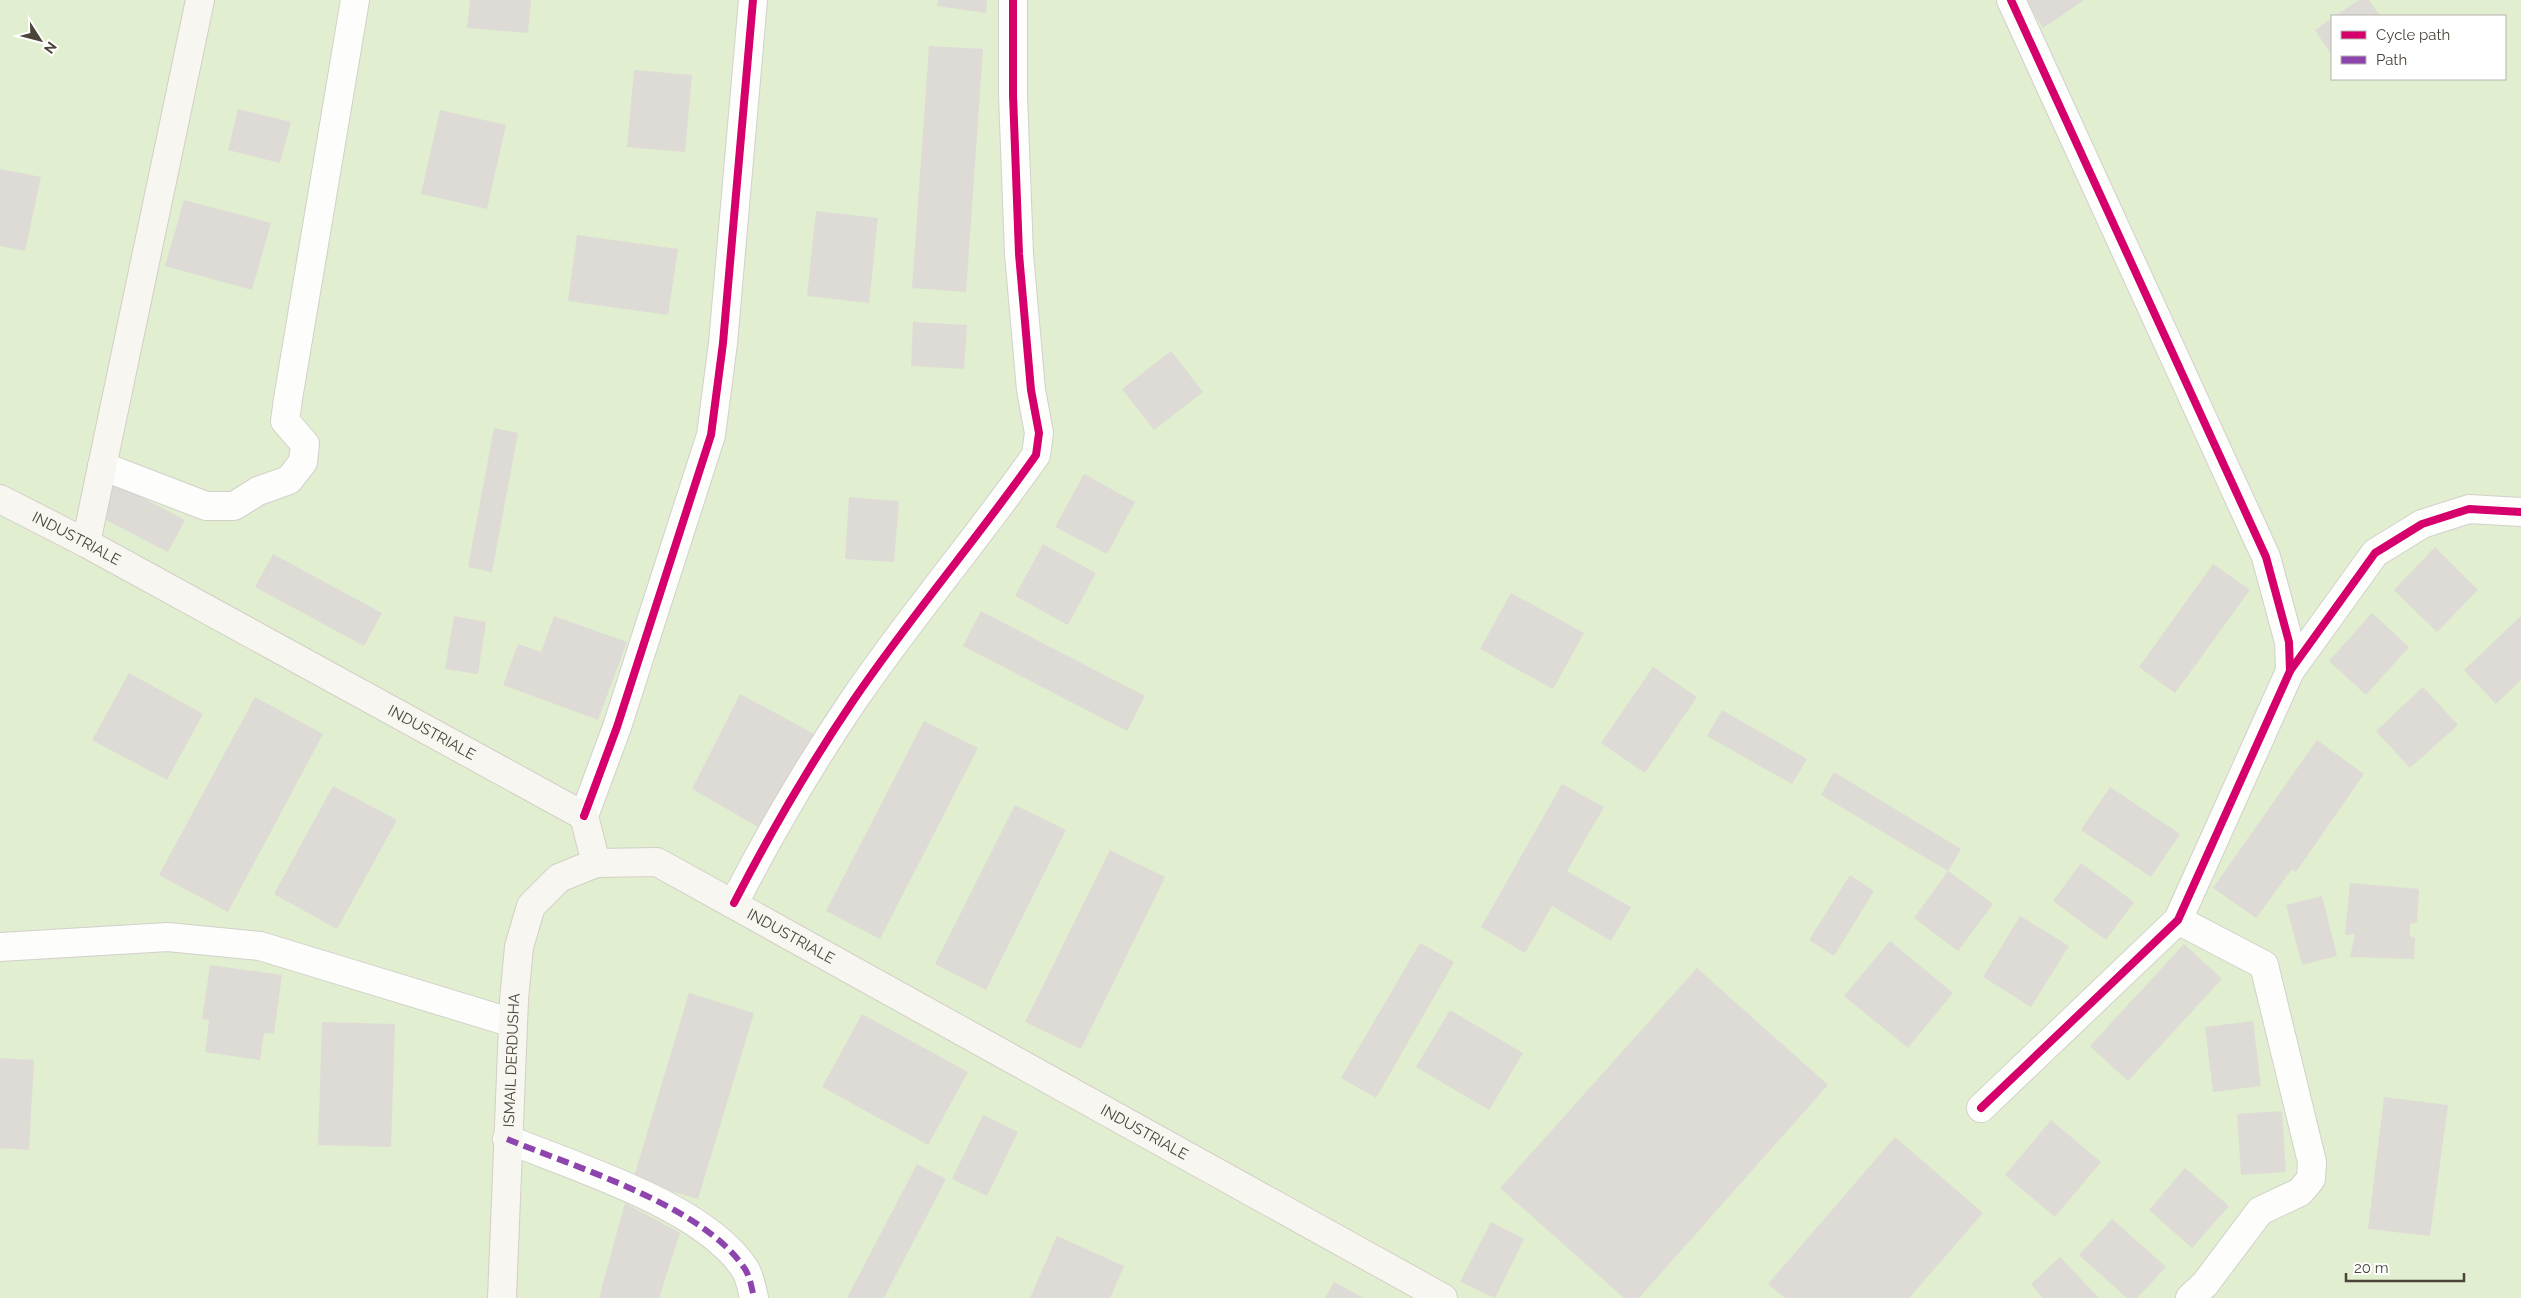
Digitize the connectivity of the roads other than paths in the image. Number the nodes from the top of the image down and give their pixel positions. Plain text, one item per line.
1 (200, 0) edge
2 (355, 0) edge
3 (752, 0) edge
4 (1013, 0) edge
5 (2011, 0) edge
6 (102, 466) junction
7 (0, 499) edge
8 (2521, 512) edge
9 (86, 543) junction
10 (2290, 671) junction
11 (584, 816) junction
12 (596, 863) junction
13 (734, 903) junction
14 (2178, 920) junction
15 (0, 947) edge
16 (513, 1023) junction
17 (1981, 1108) dead end
18 (507, 1139) junction
19 (502, 1298) edge
20 (754, 1298) edge
21 (1443, 1298) edge
22 (2190, 1298) edge

1 - 6 main road
2 - 6 street
3 - 11 street
4 - 13 street
5 - 10 street
6 - 9 main road
7 - 9 main road, INDUSTRIALE
8 - 10 street
9 - 11 main road, INDUSTRIALE
10 - 14 street
11 - 12 main road
12 - 13 main road, INDUSTRIALE
12 - 16 main road, ISMAIL DERDUSHA
13 - 21 main road, INDUSTRIALE
14 - 17 street
14 - 22 street
15 - 16 street
16 - 18 main road, ISMAIL DERDUSHA
18 - 19 main road, ISMAIL DERDUSHA
18 - 20 street

